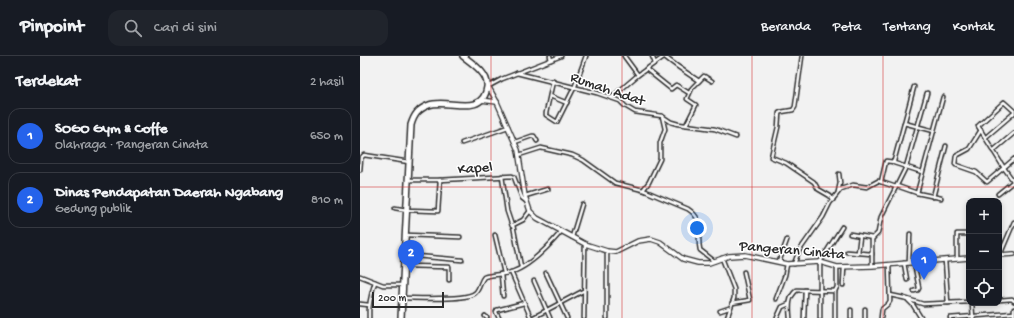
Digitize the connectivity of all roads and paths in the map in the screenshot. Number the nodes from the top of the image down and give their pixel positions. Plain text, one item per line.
1 (463, 56) edge
2 (550, 56) edge
3 (561, 56) edge
4 (586, 56) edge
5 (624, 56) edge
6 (652, 56) edge
7 (665, 56) edge
8 (802, 56) edge
9 (552, 60) junction
10 (655, 63) junction
11 (646, 69) junction
12 (517, 73) junction
13 (638, 75) junction
14 (553, 81) junction
15 (699, 81) junction
16 (712, 81) dead end
17 (488, 85) junction
18 (574, 86) junction
19 (914, 87) dead end
20 (689, 93) junction
21 (927, 93) dead end
22 (550, 96) junction
23 (942, 97) dead end
24 (611, 98) junction
25 (481, 100) junction
26 (497, 102) junction
27 (567, 103) junction
28 (1014, 112) edge
29 (662, 116) junction
30 (904, 122) junction
31 (508, 126) junction
32 (686, 126) junction
33 (918, 126) junction
34 (981, 130) junction
35 (934, 131) junction
36 (1014, 133) edge
37 (736, 137) dead end
38 (986, 137) junction
39 (537, 141) dead end
40 (515, 142) junction
41 (462, 143) dead end
42 (946, 146) dead end
43 (993, 151) junction
44 (361, 155) edge
45 (519, 155) junction
46 (1014, 159) edge
47 (409, 162) junction
48 (894, 162) junction
49 (906, 167) junction
50 (1004, 168) junction
51 (360, 170) edge
52 (922, 172) junction
53 (839, 174) dead end
54 (502, 176) junction
55 (409, 180) junction
56 (440, 180) junction
57 (1014, 181) edge
58 (881, 182) junction
59 (896, 186) junction
60 (548, 189) dead end
61 (643, 190) junction
62 (838, 193) junction
63 (916, 193) junction
64 (998, 194) dead end
65 (525, 196) junction
66 (933, 196) junction
67 (941, 198) dead end
68 (833, 200) junction
69 (526, 202) junction
70 (582, 204) dead end
71 (395, 208) dead end
72 (407, 210) junction
73 (530, 211) junction
74 (1014, 222) edge
75 (513, 226) junction
76 (1013, 226) edge
77 (842, 227) dead end
78 (561, 232) junction
79 (850, 234) dead end
80 (910, 234) dead end
81 (966, 234) edge
82 (406, 235) junction
83 (495, 235) dead end
84 (860, 236) junction
85 (460, 237) dead end
86 (572, 237) junction
87 (873, 238) junction
88 (787, 240) dead end
89 (585, 244) junction
90 (607, 251) junction
91 (1002, 251) edge
92 (847, 252) dead end
93 (858, 253) junction
94 (872, 254) junction
95 (1014, 254) edge
96 (405, 255) junction
97 (1002, 255) edge
98 (722, 258) junction
99 (966, 258) edge
100 (957, 259) junction
101 (462, 260) dead end
102 (945, 260) junction
103 (715, 262) junction
104 (779, 262) junction
105 (820, 262) junction
106 (904, 262) junction
107 (909, 262) junction
108 (914, 262) junction
109 (787, 264) junction
110 (794, 264) junction
111 (889, 264) junction
112 (404, 266) junction
113 (872, 266) junction
114 (521, 267) junction
115 (837, 267) junction
116 (844, 267) junction
117 (511, 272) junction
118 (744, 272) dead end
119 (546, 273) dead end
120 (502, 274) junction
121 (360, 276) edge
122 (449, 280) dead end
123 (907, 280) dead end
124 (534, 281) dead end
125 (375, 282) junction
126 (403, 285) junction
127 (843, 285) dead end
128 (584, 290) junction
129 (805, 290) junction
130 (820, 290) junction
131 (835, 291) junction
132 (914, 291) dead end
133 (890, 295) junction
134 (503, 296) dead end
135 (402, 298) junction
136 (776, 299) dead end
137 (907, 299) junction
138 (1002, 300) edge
139 (1014, 301) edge
140 (524, 302) junction
141 (966, 302) edge
142 (561, 303) junction
143 (731, 303) junction
144 (948, 303) junction
145 (360, 304) edge
146 (369, 304) junction
147 (789, 304) junction
148 (972, 306) edge
149 (730, 308) junction
150 (865, 309) dead end
151 (1014, 309) edge
152 (851, 310) dead end
153 (546, 311) junction
154 (720, 311) dead end
155 (1014, 313) edge
156 (973, 317) edge
157 (370, 318) edge
158 (401, 318) edge
159 (499, 318) edge
160 (532, 318) edge
161 (550, 318) edge
162 (567, 318) edge
163 (584, 318) edge
164 (607, 318) edge
165 (727, 318) edge
166 (777, 318) edge
167 (790, 318) edge
168 (804, 318) edge
169 (820, 318) edge
170 (835, 318) edge
171 (851, 318) edge
172 (865, 318) edge
173 (882, 318) edge
174 (921, 318) edge
175 (950, 318) edge
176 (1014, 318) edge

1 - 17 highway
2 - 9 street
3 - 9 street
4 - 18 street
5 - 13 street
6 - 10 street
7 - 10 street
7 - 15 street
8 - 68 street
9 - 12 street
10 - 11 street
11 - 13 street
11 - 20 street
12 - 14 street, Rumah Adat
12 - 17 street
13 - 24 street
14 - 18 street, Rumah Adat
14 - 22 street
15 - 16 street
15 - 20 street
17 - 25 highway
17 - 26 street, Pangeran Cinata
18 - 24 street, Rumah Adat
18 - 27 street
19 - 30 street
20 - 32 street
21 - 33 street
22 - 27 street
22 - 27 street
23 - 35 street
24 - 29 street, Rumah Adat
25 - 26 street
25 - 47 highway
26 - 31 street, Pangeran Cinata
28 - 34 street
28 - 38 street
29 - 32 street, Rumah Adat
29 - 61 street
30 - 33 street
30 - 48 street
31 - 40 street, Pangeran Cinata
31 - 41 street
32 - 37 street, Rumah Adat
33 - 35 street
33 - 49 street
34 - 38 street
34 - 50 street
35 - 52 street
36 - 43 street
38 - 43 street
39 - 40 street
40 - 45 street, Pangeran Cinata
42 - 66 street
43 - 50 street
44 - 47 street
44 - 51 street
45 - 61 street
45 - 65 street, Pangeran Cinata
46 - 50 street
47 - 55 highway
48 - 49 street
48 - 58 street
49 - 52 street
49 - 59 street
50 - 57 street
52 - 63 street
53 - 62 street
54 - 56 street, Kapel
54 - 69 street, Kapel
54 - 75 street
55 - 56 street, Kapel
55 - 72 highway
56 - 72 street
57 - 64 street
58 - 59 street
58 - 62 street
59 - 63 street
59 - 87 street
60 - 65 street
61 - 103 street
62 - 68 street
63 - 66 street
65 - 69 street, Pangeran Cinata
66 - 67 street
68 - 110 street
69 - 73 street, Pangeran Cinata
70 - 86 street
71 - 72 street
72 - 82 highway
73 - 75 street
73 - 78 street, Pangeran Cinata
74 - 76 street
75 - 114 street
76 - 91 street
77 - 105 street
78 - 86 street, Pangeran Cinata
78 - 114 street
79 - 84 street
80 - 107 street
81 - 100 street
82 - 85 street
82 - 96 highway
83 - 120 street
84 - 87 street
84 - 93 street
86 - 89 street, Pangeran Cinata
87 - 94 street
88 - 104 street
89 - 90 street, Pangeran Cinata
89 - 128 street
90 - 103 street, Pangeran Cinata
90 - 164 street
92 - 93 street
93 - 94 street
94 - 113 street
95 - 97 street
96 - 101 street
96 - 112 highway
98 - 103 street, Pangeran Cinata
98 - 104 street, Pangeran Cinata
98 - 143 street
99 - 100 street, Pangeran Cinata
100 - 102 street, Pangeran Cinata
102 - 108 street, Pangeran Cinata
102 - 144 street
104 - 109 street, Pangeran Cinata
105 - 110 street, Pangeran Cinata
105 - 115 street, Pangeran Cinata
105 - 130 street
106 - 107 street, Pangeran Cinata
106 - 111 street, Pangeran Cinata
106 - 123 street
107 - 108 street, Pangeran Cinata
108 - 132 street
109 - 110 street, Pangeran Cinata
109 - 136 street
111 - 113 street, Pangeran Cinata
111 - 133 street
112 - 122 street
112 - 126 highway
113 - 116 street, Pangeran Cinata
114 - 117 street
115 - 116 street, Pangeran Cinata
115 - 131 street
116 - 127 street
117 - 120 street
117 - 140 street
118 - 143 street
119 - 142 street
120 - 134 street
120 - 135 street
121 - 125 street
124 - 153 street
125 - 126 street
125 - 146 street
126 - 135 highway
128 - 142 street
128 - 163 street
129 - 130 street
129 - 147 street
129 - 168 street
130 - 131 street
130 - 169 street
131 - 170 street
133 - 137 street
133 - 173 street
135 - 158 highway
137 - 144 street
137 - 174 street
138 - 139 street
140 - 159 street
140 - 160 street
141 - 144 street
142 - 153 street
142 - 162 street
143 - 149 street
145 - 146 street
146 - 157 street
147 - 166 street
147 - 167 street
148 - 156 street
149 - 154 street
149 - 165 street
150 - 172 street
151 - 155 street
152 - 171 street
153 - 160 street
153 - 161 street
155 - 156 street
155 - 176 street
156 - 175 street

